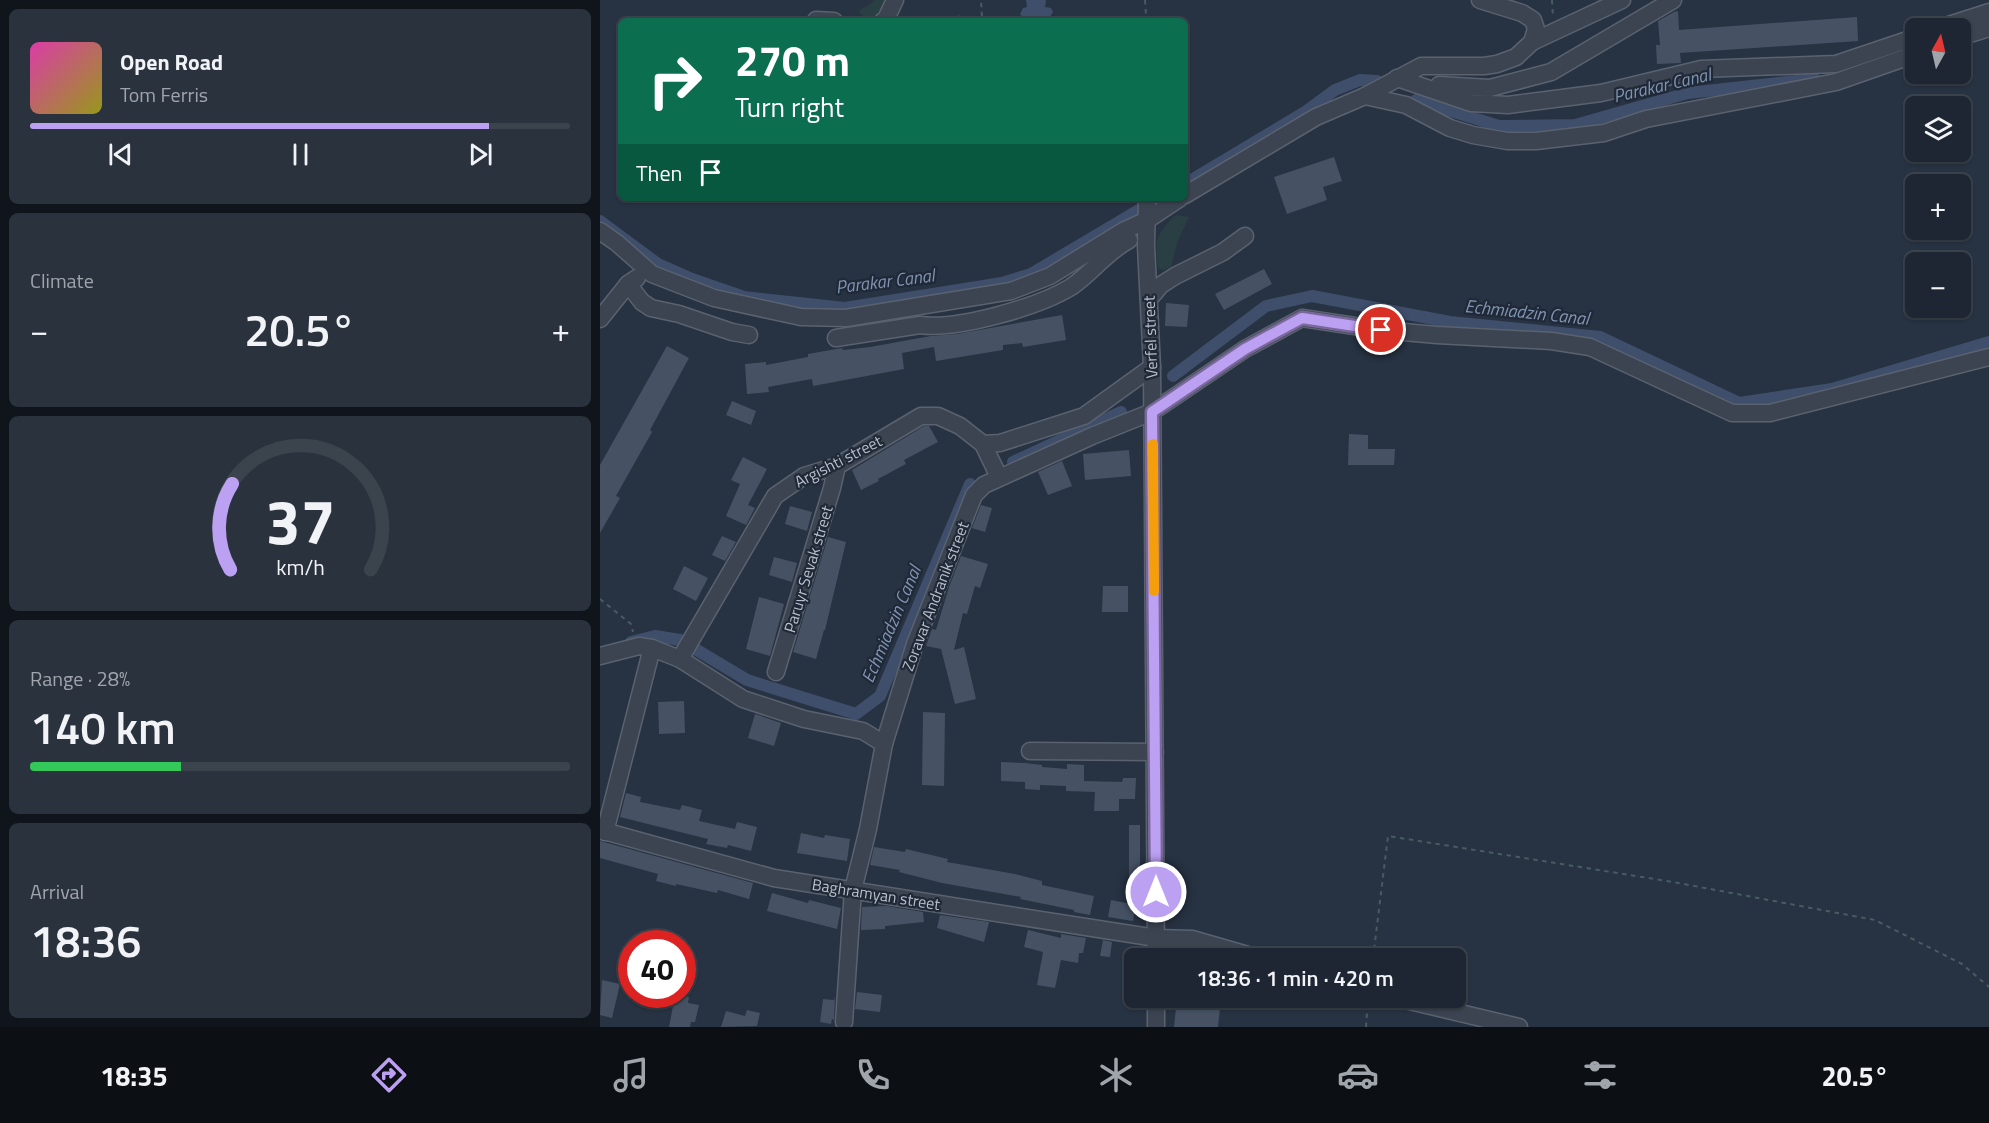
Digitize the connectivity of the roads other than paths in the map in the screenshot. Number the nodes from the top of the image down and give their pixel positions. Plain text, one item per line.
1 (895, 0) edge
2 (1480, 0) edge
3 (1622, 0) edge
4 (1673, 0) edge
5 (1989, 12) edge
6 (885, 18) edge
7 (1971, 18) edge
8 (1989, 28) edge
9 (1971, 34) edge
10 (1905, 41) edge
11 (1532, 42) junction
12 (1905, 58) edge
13 (1397, 78) junction
14 (1417, 83) junction
15 (1365, 96) junction
16 (1188, 193) edge
17 (1147, 201) edge
18 (1176, 201) edge
19 (1147, 220) junction
20 (600, 231) edge
21 (1245, 236) dead end
22 (1131, 240) junction
23 (652, 274) junction
24 (628, 284) junction
25 (1149, 299) junction
26 (600, 319) edge
27 (749, 334) dead end
28 (836, 338) dead end
29 (1989, 357) edge
30 (1152, 367) junction
31 (1152, 412) junction
32 (1093, 424) junction
33 (983, 444) junction
34 (837, 466) junction
35 (999, 477) junction
36 (652, 648) junction
37 (685, 650) junction
38 (600, 656) edge
39 (776, 672) dead end
40 (884, 744) junction
41 (1030, 751) dead end
42 (1155, 752) junction
43 (602, 831) edge
44 (852, 890) junction
45 (1156, 938) junction
46 (1156, 948) edge
47 (1223, 948) edge
48 (1156, 1008) edge
49 (1439, 1008) edge
50 (844, 1022) dead end
51 (1156, 1027) edge
52 (1519, 1027) edge

1 - 6 street
2 - 11 street
3 - 11 street
4 - 14 street
5 - 7 street
8 - 9 street
10 - 14 street
11 - 13 street
12 - 15 street
13 - 14 street
13 - 15 street
15 - 16 street
17 - 19 street, Verfel street
18 - 19 street
19 - 22 street
19 - 22 street, Verfel street
20 - 23 street
21 - 25 street
22 - 23 street
22 - 25 street, Verfel street
22 - 28 street
23 - 24 street
24 - 26 street
24 - 27 street
25 - 30 street, Verfel street
29 - 31 street, Zoravar Andranik street
30 - 31 street, Verfel street
30 - 32 street
31 - 32 street, Zoravar Andranik street
31 - 42 street, Verfel street
32 - 33 street
32 - 35 street, Zoravar Andranik street
33 - 34 street, Argishti street
33 - 35 street, Argishti street
34 - 37 street, Argishti street
34 - 39 street, Paruyr Sevak street
35 - 40 street, Zoravar Andranik street
36 - 37 street
36 - 38 street
36 - 43 street
37 - 40 street
40 - 44 street, Zoravar Andranik street
41 - 42 street
42 - 45 street, Verfel street
43 - 44 street, Baghramyan street
44 - 45 street, Baghramyan street
44 - 50 street, Zoravar Andranik street
45 - 46 street, Verfel street
45 - 47 street, Baghramyan street
48 - 51 street
49 - 52 street

